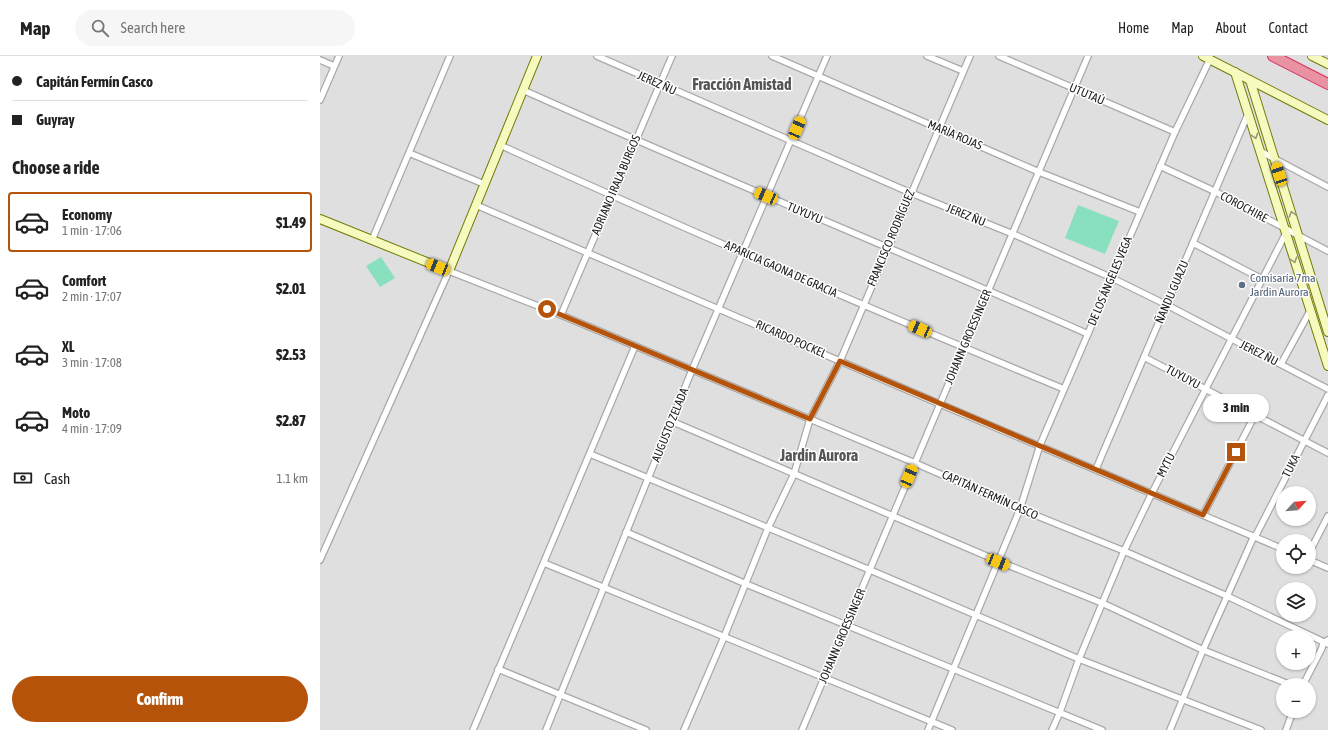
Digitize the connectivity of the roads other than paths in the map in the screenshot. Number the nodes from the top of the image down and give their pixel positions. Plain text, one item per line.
1 (339, 56) edge
2 (450, 56) edge
3 (537, 56) edge
4 (597, 56) edge
5 (672, 56) edge
6 (772, 56) edge
7 (827, 56) edge
8 (928, 56) edge
9 (970, 56) edge
10 (999, 56) edge
11 (1088, 56) edge
12 (1273, 56) edge
13 (1312, 56) edge
14 (1208, 57) edge
15 (320, 60) edge
16 (1328, 64) edge
17 (334, 66) junction
18 (963, 71) junction
19 (1235, 72) junction
20 (819, 76) junction
21 (1250, 80) junction
22 (660, 84) junction
23 (1328, 84) edge
24 (1074, 88) junction
25 (523, 90) junction
26 (320, 100) edge
27 (1248, 114) junction
28 (1328, 120) edge
29 (939, 128) junction
30 (1175, 132) junction
31 (635, 140) junction
32 (791, 140) junction
33 (500, 145) junction
34 (1260, 151) junction
35 (409, 153) junction
36 (1274, 159) junction
37 (1160, 166) junction
38 (1039, 172) junction
39 (484, 184) junction
40 (1328, 187) edge
41 (1214, 191) junction
42 (911, 193) junction
43 (612, 196) junction
44 (766, 196) junction
45 (476, 204) junction
46 (1140, 212) junction
47 (320, 219) edge
48 (1286, 231) junction
49 (1013, 234) junction
50 (1299, 236) junction
51 (372, 240) junction
52 (1193, 242) junction
53 (887, 248) junction
54 (1328, 251) edge
55 (742, 252) junction
56 (588, 253) junction
57 (449, 271) junction
58 (1112, 278) junction
59 (1262, 279) junction
60 (988, 290) junction
61 (863, 305) junction
62 (1166, 305) junction
63 (719, 308) junction
64 (1310, 310) junction
65 (561, 315) junction
66 (1328, 332) edge
67 (1088, 334) junction
68 (1231, 339) junction
69 (635, 346) junction
70 (964, 347) junction
71 (1144, 357) junction
72 (840, 361) junction
73 (1281, 364) junction
74 (1328, 366) edge
75 (692, 370) junction
76 (1064, 389) junction
77 (1205, 389) junction
78 (1328, 389) edge
79 (1328, 395) edge
80 (940, 404) junction
81 (1255, 415) junction
82 (810, 419) junction
83 (671, 421) junction
84 (1304, 440) junction
85 (1040, 445) junction
86 (1328, 453) edge
87 (590, 454) junction
88 (915, 462) junction
89 (1096, 469) junction
90 (794, 474) junction
91 (648, 478) junction
92 (1152, 493) junction
93 (1020, 509) junction
94 (1203, 515) junction
95 (892, 516) junction
96 (1328, 516) edge
97 (768, 528) junction
98 (626, 532) junction
99 (1254, 537) junction
100 (1316, 539) edge
101 (1276, 546) edge
102 (1124, 551) junction
103 (320, 560) edge
104 (544, 562) junction
105 (998, 562) junction
106 (1316, 563) edge
107 (1328, 568) edge
108 (870, 570) junction
109 (746, 584) junction
110 (604, 587) junction
111 (1227, 596) junction
112 (1102, 603) junction
113 (976, 615) junction
114 (847, 625) junction
115 (724, 637) junction
116 (1326, 642) edge
117 (1203, 650) junction
118 (1079, 659) junction
119 (954, 668) junction
120 (498, 669) junction
121 (824, 678) junction
122 (1307, 678) edge
123 (1276, 679) edge
124 (560, 694) junction
125 (1183, 699) junction
126 (1060, 712) junction
127 (1290, 718) edge
128 (932, 722) junction
129 (473, 730) edge
130 (546, 730) edge
131 (646, 730) edge
132 (684, 730) edge
133 (802, 730) edge
134 (928, 730) edge
135 (952, 730) edge
136 (1052, 730) edge
137 (1102, 730) edge
138 (1170, 730) edge
139 (1261, 730) edge
140 (1286, 730) edge

1 - 17 street
2 - 35 street
3 - 25 street
4 - 22 street, JEREZ ÑU
5 - 22 street, ADRIANO IRALA BURGOS
6 - 20 street, MARÍA ROJAS
7 - 20 street, AUGUSTO ZELADA
8 - 18 street
9 - 18 street, FRANCISCO RODRÍGUEZ
10 - 24 street, UTUTAÚ
11 - 24 street, JOHANN GROESSINGER
12 - 23 highway
13 - 16 street
14 - 19 street
14 - 30 street, DE LOS ÁNGELES VEGA
15 - 17 street
17 - 26 street
18 - 29 street, FRANCISCO RODRÍGUEZ
19 - 21 street
19 - 27 street
20 - 29 street, MARÍA ROJAS
20 - 32 street, AUGUSTO ZELADA
21 - 28 street
21 - 36 street
22 - 31 street, ADRIANO IRALA BURGOS
22 - 32 street, JEREZ ÑU
24 - 30 street, UTUTAÚ
24 - 38 street, JOHANN GROESSINGER
25 - 31 street, TUYUYU
25 - 33 street
27 -> 34 street
27 - 41 street, ÑANDU GUAZU
29 - 38 street, MARÍA ROJAS
29 - 42 street, FRANCISCO RODRÍGUEZ
30 - 37 street, DE LOS ÁNGELES VEGA
31 - 43 street, ADRIANO IRALA BURGOS
31 - 44 street, TUYUYU
32 - 42 street, JEREZ ÑU
32 - 44 street, AUGUSTO ZELADA
33 - 39 street
33 - 43 street, APARICIA GAONA DE GRACIA
34 - 36 street
34 - 48 street
35 - 39 street
35 - 51 street
36 - 40 street
50 -> 36 street
37 - 41 street, COROCHIRE
37 - 46 street, DE LOS ÁNGELES VEGA
38 - 46 street, MARÍA ROJAS
38 - 49 street, JOHANN GROESSINGER
39 - 45 street
41 - 48 street, COROCHIRE
41 - 52 street, ÑANDU GUAZU
42 - 49 street, JEREZ ÑU
42 - 53 street, FRANCISCO RODRÍGUEZ
43 - 55 street, APARICIA GAONA DE GRACIA
43 - 56 street, ADRIANO IRALA BURGOS
44 - 53 street, TUYUYU
44 - 55 street, AUGUSTO ZELADA
45 - 56 street, RICARDO POCKEL
45 - 57 street
46 - 58 street, DE LOS ÁNGELES VEGA
47 - 51 street
48 - 50 street, COROCHIRE
48 - 59 street, MYTU
48 -> 64 street
49 - 58 street, JEREZ ÑU
49 - 60 street, JOHANN GROESSINGER
50 - 54 street, COROCHIRE
50 - 66 street
51 - 57 street
52 - 59 street
52 - 62 street, ÑANDU GUAZU
53 - 60 street, TUYUYU
53 - 61 street, FRANCISCO RODRÍGUEZ
55 - 61 street, APARICIA GAONA DE GRACIA
55 - 63 street, AUGUSTO ZELADA
56 - 63 street, RICARDO POCKEL
56 - 65 street, ADRIANO IRALA BURGOS
57 - 65 street, CAPITÁN FERMÍN CASCO
57 - 103 street
58 - 62 street, JEREZ ÑU
58 - 67 street, DE LOS ÁNGELES VEGA
59 - 68 street, MYTU
60 - 67 street, TUYUYU
60 - 70 street, JOHANN GROESSINGER
61 - 70 street, APARICIA GAONA DE GRACIA
61 - 72 street, FRANCISCO RODRÍGUEZ
62 - 68 street, JEREZ ÑU
62 - 71 street, ÑANDU GUAZU
63 - 72 street, RICARDO POCKEL
63 - 75 street, AUGUSTO ZELADA
64 - 73 street
64 - 74 street
65 - 69 street, CAPITÁN FERMÍN CASCO
67 - 76 street, DE LOS ÁNGELES VEGA
68 - 73 street, JEREZ ÑU
68 - 77 street, MYTU
69 - 75 street, CAPITÁN FERMÍN CASCO
69 - 87 street
70 - 76 street, APARICIA GAONA DE GRACIA
70 - 80 street, JOHANN GROESSINGER
71 - 77 street, TUYUYU
71 - 89 street, ÑANDU GUAZU
72 - 80 street, RICARDO POCKEL
72 - 82 street, FRANCISCO RODRÍGUEZ
73 - 78 street, JEREZ ÑU
75 - 82 street, CAPITÁN FERMÍN CASCO
75 - 83 street, AUGUSTO ZELADA
76 - 85 street, DE LOS ÁNGELES VEGA
77 - 81 street, TUYUYU
77 - 92 street, MYTU
79 - 84 street, TUKA
80 - 85 street, RICARDO POCKEL
80 - 88 street, JOHANN GROESSINGER
81 - 84 street, TUYUYU
81 - 94 street
82 - 88 street, CAPITÁN FERMÍN CASCO
82 - 90 street, FRANCISCO RODRÍGUEZ
83 - 90 street
83 - 91 street, AUGUSTO ZELADA
84 - 86 street, TUYUYU
84 - 99 street, TUKA
85 - 89 street, RICARDO POCKEL
85 - 93 street, DE LOS ÁNGELES VEGA
87 - 91 street
87 - 104 street
88 - 93 street, CAPITÁN FERMÍN CASCO
88 - 95 street, JOHANN GROESSINGER
89 - 92 street, RICARDO POCKEL
90 - 95 street
90 - 97 street, FRANCISCO RODRÍGUEZ
91 - 97 street
91 - 98 street, AUGUSTO ZELADA
92 - 94 street, RICARDO POCKEL
92 - 102 street, MYTU
93 - 102 street, CAPITÁN FERMÍN CASCO
93 - 105 street, DE LOS ÁNGELES VEGA
94 - 99 street, RICARDO POCKEL
95 - 105 street
95 - 108 street, JOHANN GROESSINGER
96 - 100 street
97 - 108 street
97 - 109 street, FRANCISCO RODRÍGUEZ
98 - 109 street
98 - 110 street, AUGUSTO ZELADA
99 - 101 street, RICARDO POCKEL
99 - 111 street, TUKA
102 - 111 street, CAPITÁN FERMÍN CASCO
102 - 112 street, MYTU
104 - 110 street
104 - 120 street
105 - 112 street
105 - 113 street, DE LOS ÁNGELES VEGA
106 - 107 street
108 - 113 street
108 - 114 street, JOHANN GROESSINGER
109 - 114 street
109 - 115 street, FRANCISCO RODRÍGUEZ
110 - 115 street
110 - 124 street, AUGUSTO ZELADA
111 - 116 street, CAPITÁN FERMÍN CASCO
111 - 117 street, TUKA
112 - 117 street
112 - 118 street, MYTU
113 - 118 street
113 - 119 street, DE LOS ÁNGELES VEGA
114 - 119 street
114 - 121 street, JOHANN GROESSINGER
115 - 121 street
115 - 132 street, FRANCISCO RODRÍGUEZ
116 - 122 street
117 - 123 street
117 - 125 street, TUKA
118 - 125 street
118 - 126 street, MYTU
119 - 126 street
119 - 128 street, DE LOS ÁNGELES VEGA
120 - 124 street
120 - 129 street
121 - 128 street
121 - 133 street, JOHANN GROESSINGER
124 - 130 street, AUGUSTO ZELADA
124 - 131 street
125 - 138 street, TUKA
125 - 139 street
126 - 136 street, MYTU
126 - 137 street
127 - 140 street
128 - 134 street, DE LOS ÁNGELES VEGA
128 - 135 street

